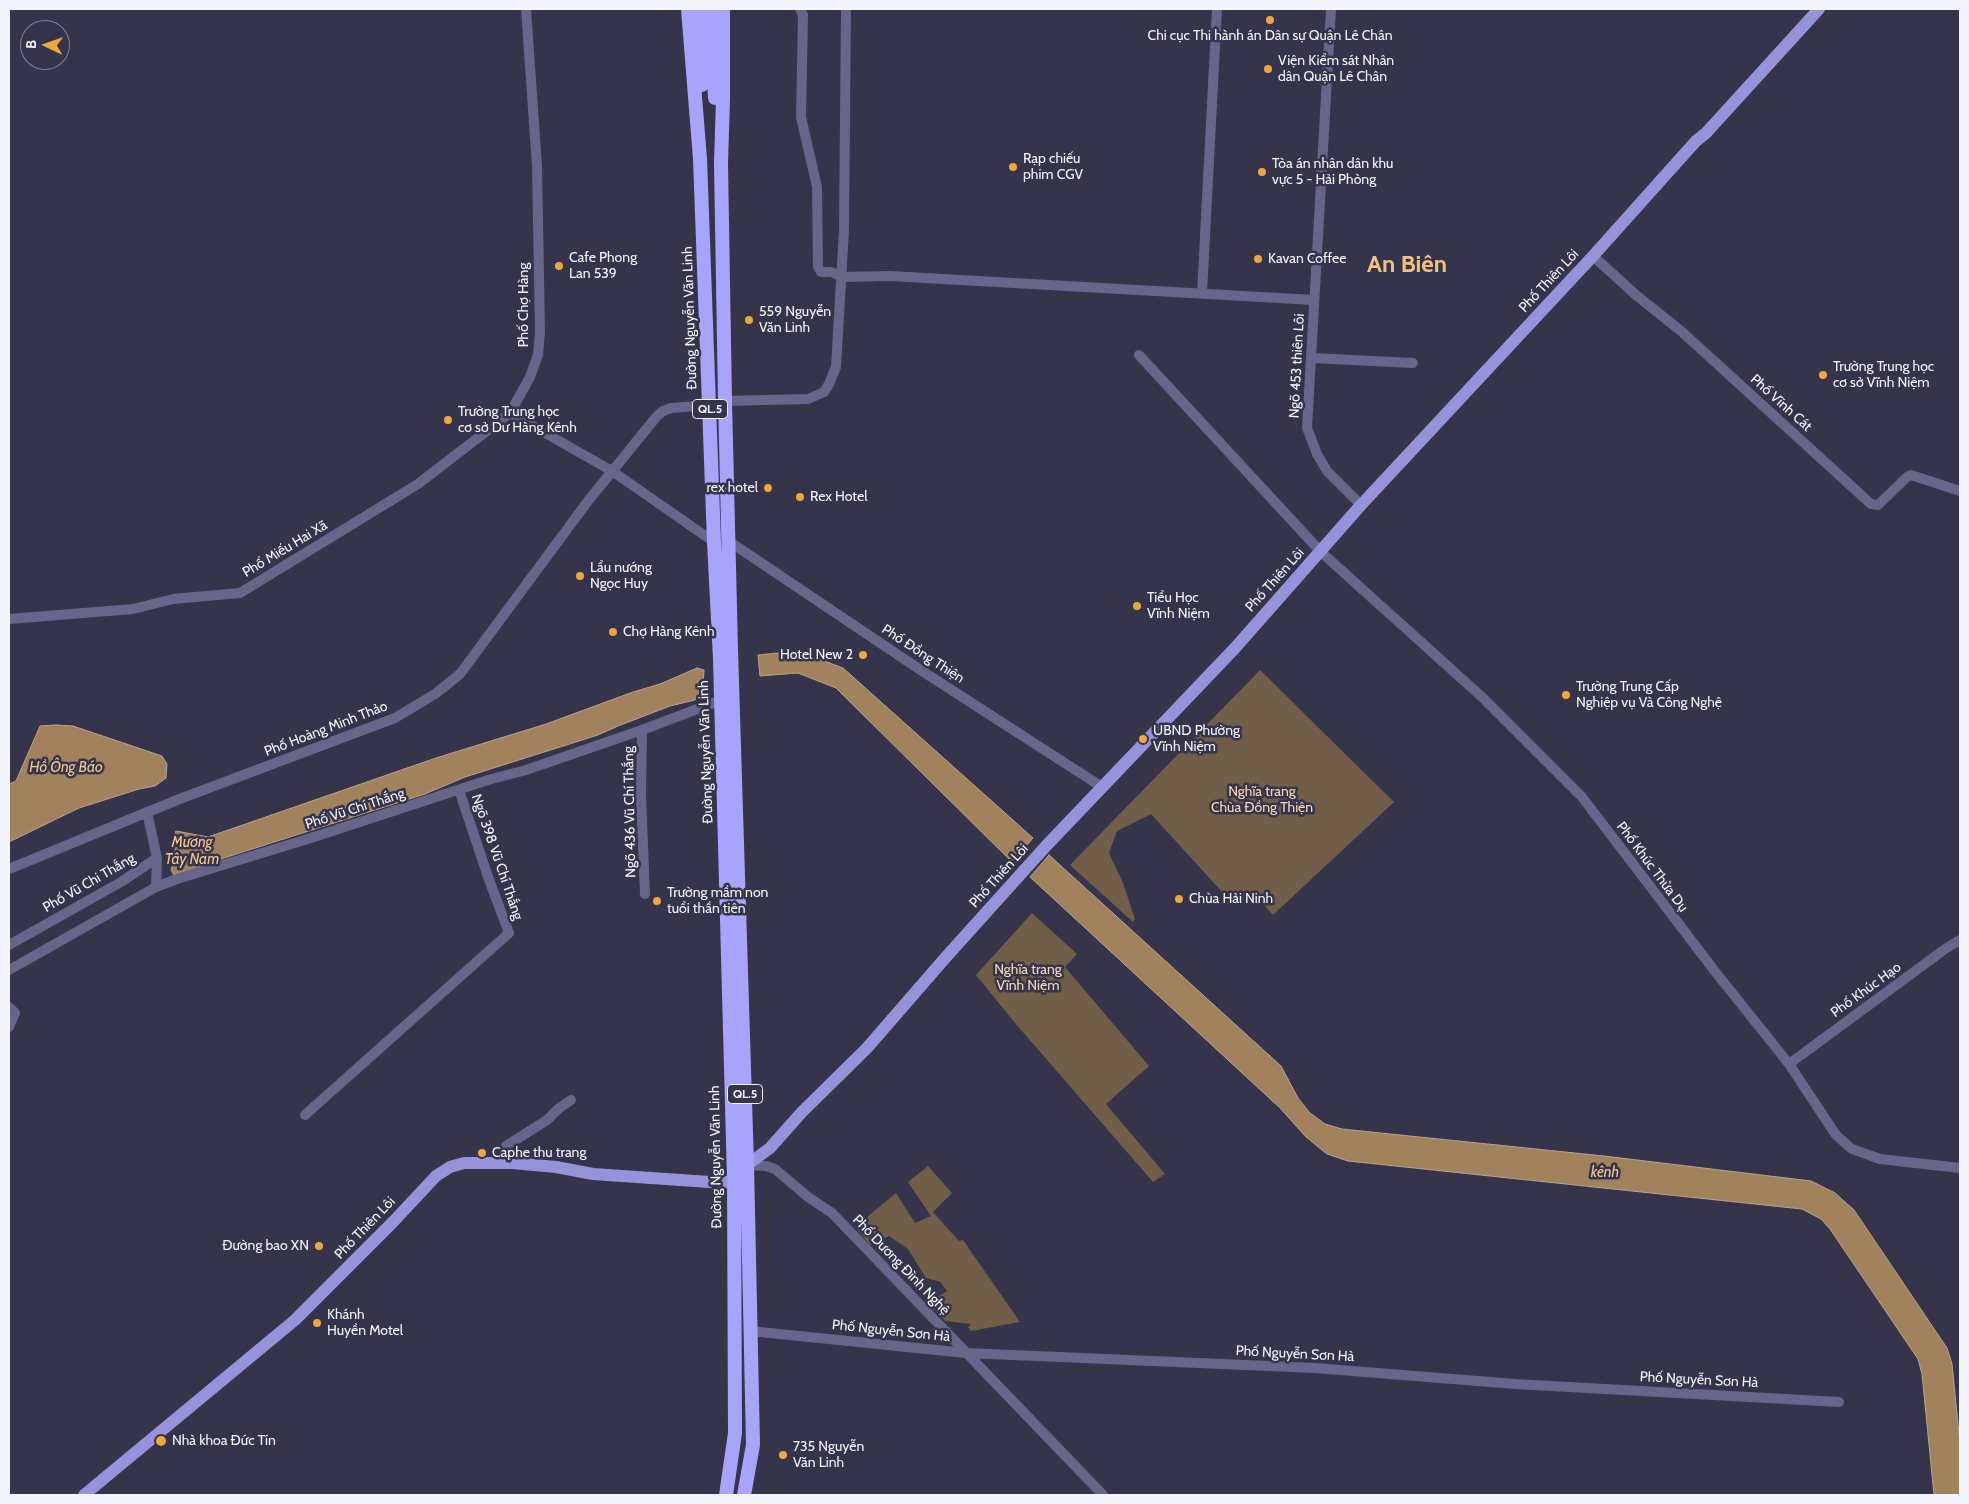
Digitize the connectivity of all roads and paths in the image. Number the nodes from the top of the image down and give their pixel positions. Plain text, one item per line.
1 (526, 9) edge
2 (688, 9) edge
3 (700, 9) edge
4 (710, 9) edge
5 (723, 9) edge
6 (800, 9) edge
7 (846, 9) edge
8 (1217, 9) edge
9 (1331, 9) edge
10 (1819, 9) edge
11 (700, 158) junction
12 (720, 163) junction
13 (1593, 256) junction
14 (842, 277) junction
15 (1202, 292) junction
16 (1314, 300) junction
17 (1139, 355) dead end
18 (1312, 358) junction
19 (1413, 363) dead end
20 (725, 402) junction
21 (710, 405) junction
22 (510, 413) junction
23 (612, 471) junction
24 (1960, 491) edge
25 (1361, 505) junction
26 (714, 542) junction
27 (730, 542) junction
28 (1320, 552) junction
29 (9, 619) edge
30 (725, 655) junction
31 (721, 700) junction
32 (642, 730) junction
33 (1102, 787) junction
34 (459, 790) junction
35 (147, 812) junction
36 (157, 858) junction
37 (9, 869) edge
38 (156, 888) junction
39 (645, 894) dead end
40 (1960, 940) edge
41 (9, 945) edge
42 (9, 970) edge
43 (9, 1006) edge
44 (9, 1028) edge
45 (1789, 1064) junction
46 (571, 1100) dead end
47 (305, 1115) dead end
48 (506, 1146) dead end
49 (748, 1165) junction
50 (1960, 1168) edge
51 (734, 1178) junction
52 (750, 1331) junction
53 (966, 1353) junction
54 (1839, 1402) dead end
55 (84, 1495) edge
56 (726, 1495) edge
57 (744, 1495) edge
58 (1103, 1495) edge

1 - 22 street, Phố Chợ Hàng
2 - 11 highway, Đường Nguyễn Văn Linh / QL.5
3 - 11 highway, QL.5
4 - 12 highway, QL.5
5 - 12 highway, Đường Nguyễn Văn Linh / QL.5
6 - 14 street
7 - 14 street
8 - 15 street
9 - 16 street, Ngõ 453 thiên Lôi
10 - 13 main road, Phố Thiên Lôi
11 - 21 highway, Đường Nguyễn Văn Linh / QL.5
12 - 20 highway, Đường Nguyễn Văn Linh / QL.5
13 - 24 street, Phố Vĩnh Cát
13 - 25 main road, Phố Thiên Lôi
14 - 15 street
14 - 20 street
15 - 16 street
16 - 18 street, Ngõ 453 thiên Lôi
17 - 28 street, Phố Khúc Thừa Dụ
18 - 19 street
18 - 25 street, Ngõ 453 thiên Lôi
20 - 27 highway, Đường Nguyễn Văn Linh / QL.5
21 - 23 street, Phố Hoàng Minh Thảo
21 - 26 highway, Đường Nguyễn Văn Linh / QL.5
22 - 23 street
22 - 29 street, Phố Miếu Hai Xã
23 - 26 street
23 - 35 street, Phố Hoàng Minh Thảo
25 - 28 main road, Phố Thiên Lôi
26 - 30 highway, Đường Nguyễn Văn Linh / QL.5
27 - 30 highway, Đường Nguyễn Văn Linh / QL.5
27 - 33 street, Phố Đồng Thiện
28 - 33 main road, Phố Thiên Lôi
28 - 45 street, Phố Khúc Thừa Dụ
30 - 31 highway, Đường Nguyễn Văn Linh / QL.5
30 - 49 highway, Đường Nguyễn Văn Linh / QL.5
31 - 32 street, Phố Vũ Chí Thắng
31 - 51 highway, Đường Nguyễn Văn Linh / QL.5
32 - 34 street, Phố Vũ Chí Thắng
32 - 39 street, Ngõ 436 Vũ Chí Thắng
33 - 49 main road, Phố Thiên Lôi
34 - 38 street, Phố Vũ Chí Thắng
34 - 47 street, Ngõ 398 Vũ Chí Thắng
35 - 36 street
35 - 37 street, Phố Hoàng Minh Thảo
36 - 38 street, Phố Vũ Chi Thắng
36 - 41 street, Phố Vũ Chi Thắng
38 - 42 street, Phố Vũ Chí Thắng
40 - 45 street, Phố Khúc Hạo
43 - 44 street
45 - 50 street, Phố Khúc Thừa Dụ
46 - 48 street
49 - 51 main road, Phố Thiên Lôi
49 - 52 highway, Đường Nguyễn Văn Linh / QL.5
49 - 53 street, Phố Dương Đình Nghệ
51 - 55 main road, Phố Thiên Lôi
51 - 56 highway, Đường Nguyễn Văn Linh / QL.5
52 - 53 street, Phố Nguyễn Sơn Hà
52 - 57 highway, Đường Nguyễn Văn Linh / QL.5
53 - 54 street, Phố Nguyễn Sơn Hà
53 - 58 street, Phố Dương Đình Nghệ

